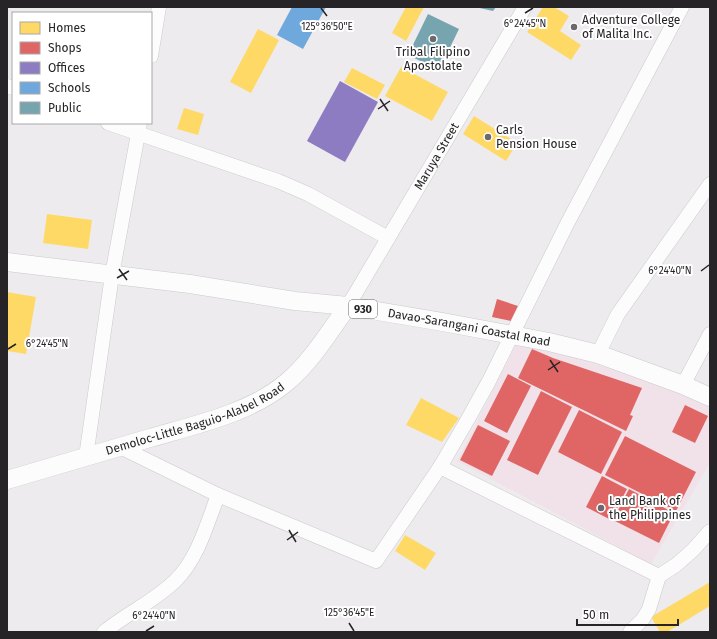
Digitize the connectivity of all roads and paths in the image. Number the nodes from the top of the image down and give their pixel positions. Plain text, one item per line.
1 (159, 7) edge
2 (525, 7) edge
3 (682, 7) edge
4 (152, 50) edge
5 (113, 124) edge
6 (139, 129) edge
7 (710, 184) edge
8 (388, 238) junction
9 (7, 262) edge
10 (112, 275) junction
11 (348, 306) junction
12 (710, 334) edge
13 (512, 335) junction
14 (598, 354) junction
15 (683, 385) junction
16 (710, 397) edge
17 (120, 447) junction
18 (86, 457) junction
19 (440, 467) junction
20 (7, 480) edge
21 (218, 495) junction
22 (710, 531) edge
23 (659, 576) junction
24 (104, 632) edge
25 (630, 632) edge

1 - 4 street
2 - 8 street, Maruya Street
3 - 13 street
5 - 6 street
6 - 8 street
6 - 10 street
7 - 14 street
8 - 11 street, Maruya Street
9 - 10 main road, Davao-Sarangani Coastal Road / 930
10 - 11 main road, Davao-Sarangani Coastal Road / 930
10 - 18 street
11 - 13 main road, Davao-Sarangani Coastal Road / 930
11 - 17 main road, Demoloc-Little Baguio-Alabel Road
12 - 15 street
13 - 14 main road, Davao-Sarangani Coastal Road / 930
13 - 19 street
14 - 15 main road, Davao-Sarangani Coastal Road / 930
15 - 16 main road, Davao-Sarangani Coastal Road / 930
17 - 18 main road, Demoloc-Little Baguio-Alabel Road
17 - 21 street
18 - 20 main road, Demoloc-Little Baguio-Alabel Road
19 - 21 street
19 - 23 street
21 - 24 street
22 - 23 street
23 - 25 street

